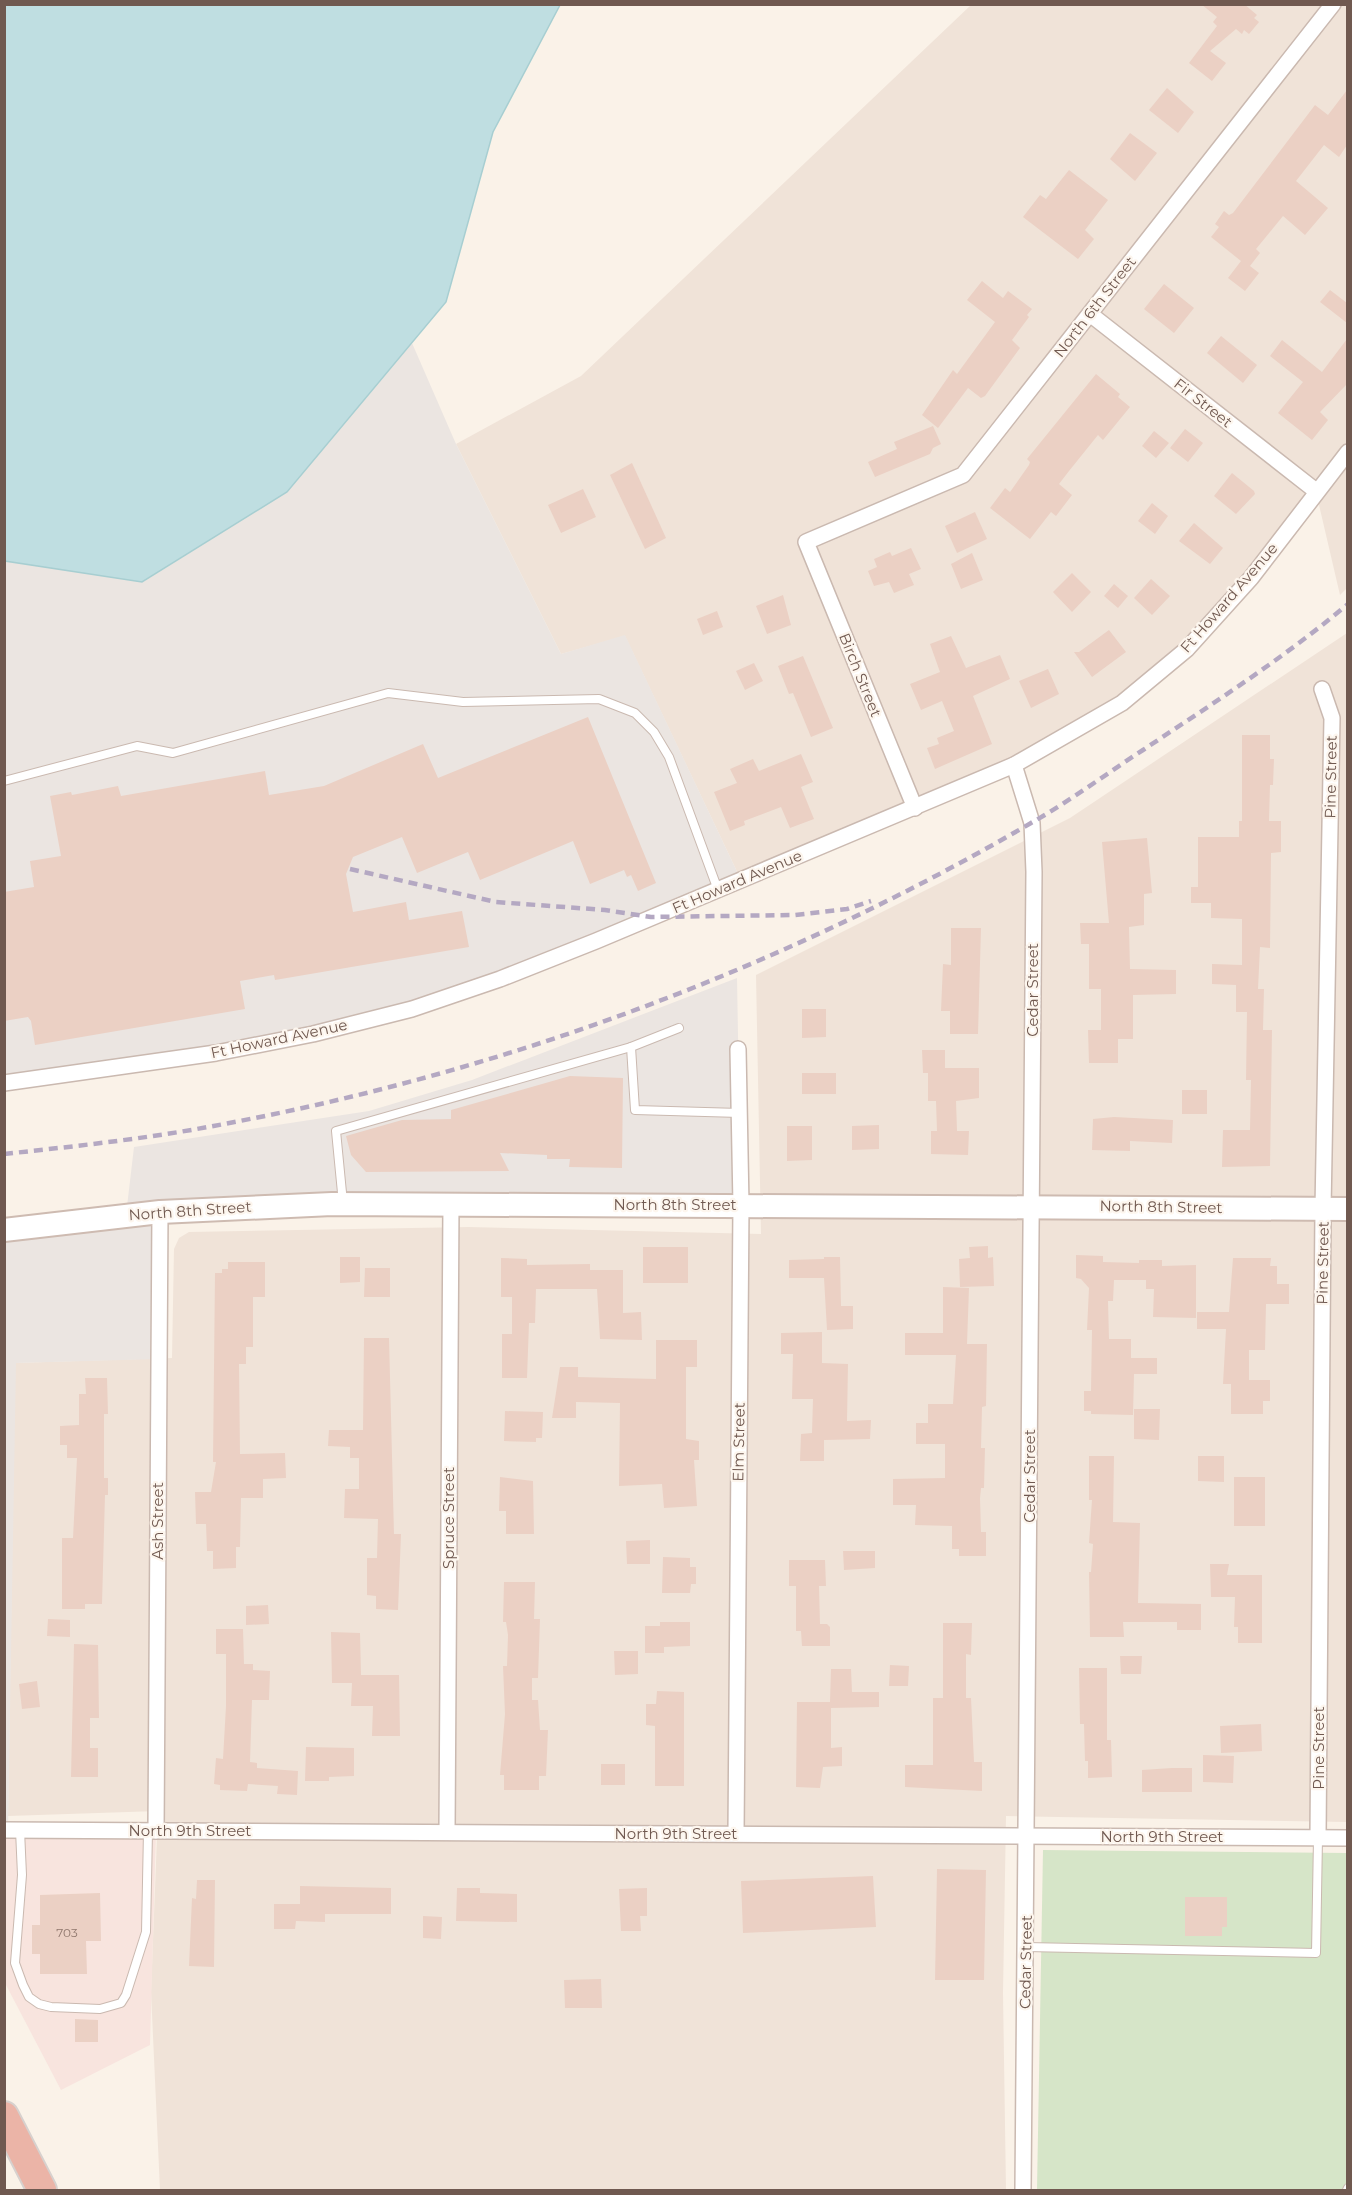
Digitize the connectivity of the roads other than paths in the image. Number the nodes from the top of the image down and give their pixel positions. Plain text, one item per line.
1 (1333, 4) edge
2 (1090, 314) junction
3 (1347, 452) edge
4 (1316, 491) junction
5 (806, 542) joint
6 (1322, 689) dead end
7 (1014, 765) junction
8 (4, 781) edge
9 (915, 808) junction
10 (718, 890) junction
11 (679, 1028) dead end
12 (631, 1047) junction
13 (738, 1049) dead end
14 (4, 1083) edge
15 (740, 1113) junction
16 (343, 1204) junction
17 (451, 1204) junction
18 (741, 1205) junction
19 (1032, 1206) junction
20 (1323, 1209) junction
21 (1347, 1209) edge
22 (160, 1212) junction
23 (4, 1230) edge
24 (4, 1830) edge
25 (21, 1830) junction
26 (152, 1831) junction
27 (447, 1832) junction
28 (736, 1834) junction
29 (1028, 1836) junction
30 (1318, 1838) junction
31 (1347, 1838) edge
32 (1026, 1947) junction
33 (4, 2116) edge
34 (42, 2190) edge
35 (1023, 2190) edge

1 - 2 street, North 6th Street
2 - 4 street, Fir Street
2 - 5 street, North 6th Street
3 - 4 street, Ft Howard Avenue
4 - 7 street, Ft Howard Avenue
5 - 9 street, Birch Street
6 - 20 street, Pine Street
7 - 9 street, Ft Howard Avenue
7 - 19 street, Cedar Street
8 - 10 lane
9 - 10 street, Ft Howard Avenue
10 - 14 street, Ft Howard Avenue
11 - 12 lane
12 - 15 lane
12 - 16 lane
13 - 15 street, Elm Street
15 - 18 street, Elm Street
16 - 17 main road, North 8th Street
16 - 22 main road, North 8th Street
17 - 18 main road, North 8th Street
17 - 27 street, Spruce Street
18 - 19 main road, North 8th Street
18 - 28 street, Elm Street
19 - 20 main road, North 8th Street
19 - 29 street, Cedar Street
20 - 21 main road, North 8th Street
20 - 30 street, Pine Street
22 - 23 main road, North 8th Street
22 - 26 street, Ash Street
24 - 25 street, North 9th Street
25 - 26 street, North 9th Street
25 - 26 lane
26 - 27 street, North 9th Street
27 - 28 street, North 9th Street
28 - 29 street, North 9th Street
29 - 30 street, North 9th Street
29 - 32 street, Cedar Street
30 - 31 street, North 9th Street
30 - 32 lane
32 - 35 street, Cedar Street
33 - 34 highway

